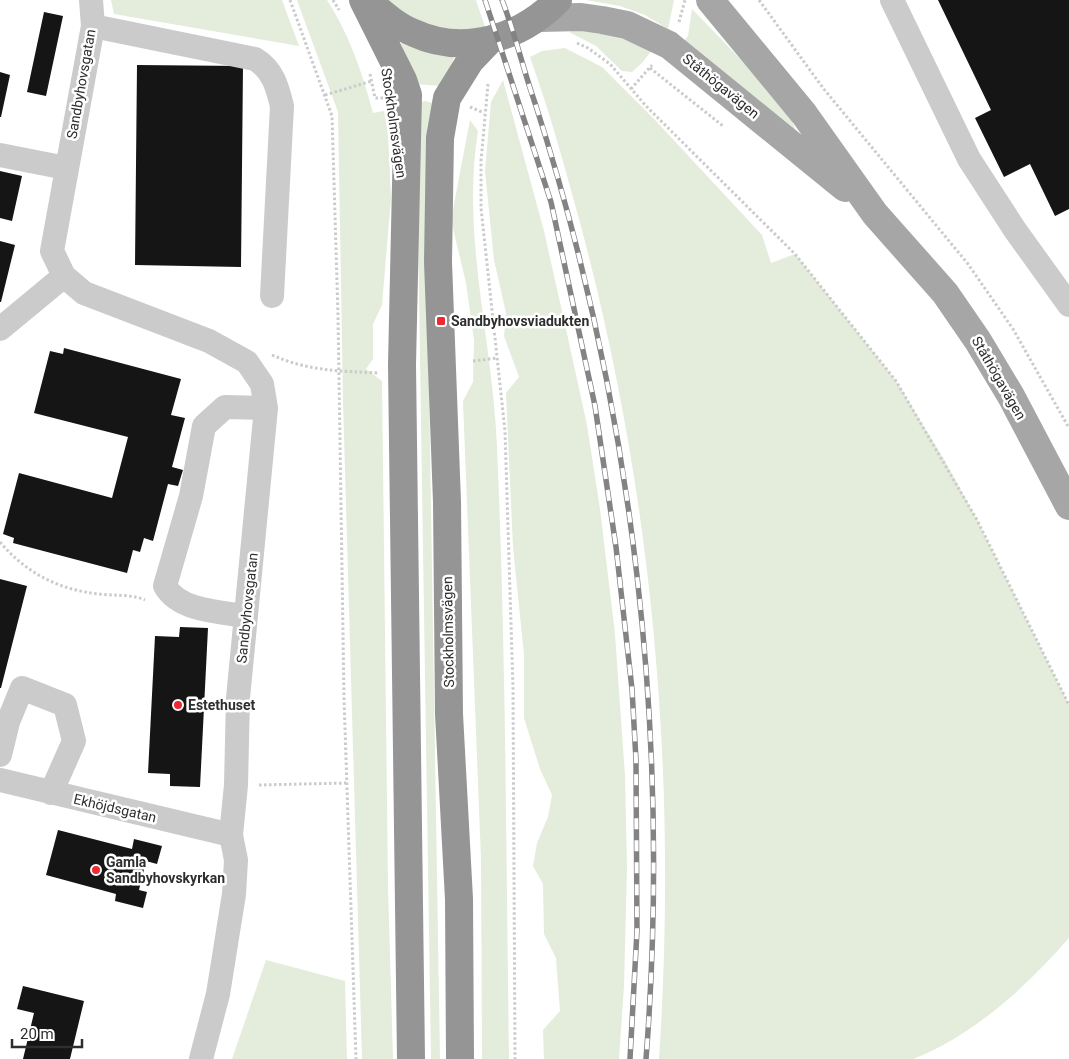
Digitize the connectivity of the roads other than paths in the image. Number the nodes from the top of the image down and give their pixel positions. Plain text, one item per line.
1 (91, 0) edge
2 (365, 0) edge
3 (710, 0) edge
4 (892, 0) edge
5 (549, 9) edge
6 (93, 26) junction
7 (490, 40) junction
8 (0, 155) edge
9 (66, 168) junction
10 (875, 214) junction
11 (64, 276) junction
12 (272, 296) dead end
13 (1069, 305) edge
14 (0, 329) edge
15 (266, 408) junction
16 (1069, 506) edge
17 (246, 616) junction
18 (0, 755) edge
19 (0, 780) edge
20 (51, 793) junction
21 (231, 835) junction
22 (201, 1059) edge
23 (411, 1059) edge
24 (460, 1059) edge

1 - 6 street, Sandbyhovsgatan
2 - 7 highway
2 - 23 highway, Stockholmsvägen
3 - 10 main road, Ståthögavägen
4 - 13 street
5 - 7 highway
5 - 10 main road, Ståthögavägen
6 - 9 street, Sandbyhovsgatan
6 - 12 street
7 - 24 highway, Stockholmsvägen
8 - 9 street
9 - 11 street, Sandbyhovsgatan
10 - 16 main road, Ståthögavägen
11 - 14 street
11 - 15 street, Sandbyhovsgatan
15 - 17 street, Sandbyhovsgatan
15 - 17 street
17 - 21 street, Sandbyhovsgatan
18 - 20 street
19 - 20 street, Ekhöjdsgatan
20 - 21 street, Ekhöjdsgatan
21 - 22 street, Sandbyhovsgatan

